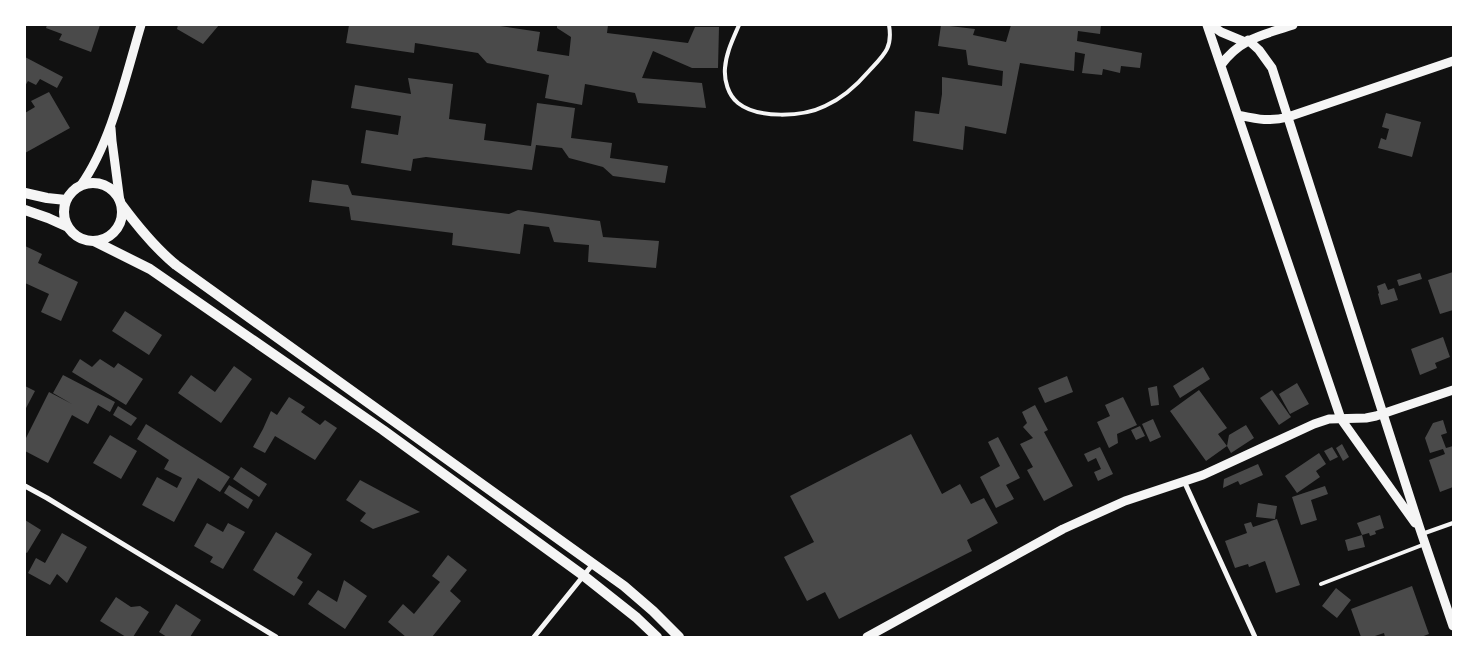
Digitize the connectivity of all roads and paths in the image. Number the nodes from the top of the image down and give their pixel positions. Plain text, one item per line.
1 (141, 25) edge
2 (739, 25) edge
3 (889, 25) edge
4 (1207, 25) edge
5 (1211, 25) edge
6 (1293, 25) edge
7 (1246, 41) junction
8 (1453, 61) edge
9 (1221, 65) junction
10 (1238, 115) junction
11 (1288, 117) junction
12 (111, 124) junction
13 (81, 186) junction
14 (25, 193) edge
15 (66, 200) junction
16 (121, 203) junction
17 (25, 210) edge
18 (68, 227) junction
19 (94, 241) junction
20 (335, 379) junction
21 (1453, 390) edge
22 (326, 391) junction
23 (1384, 413) junction
24 (1341, 419) junction
25 (1184, 481) junction
26 (25, 486) edge
27 (1453, 523) edge
28 (1421, 532) junction
29 (1425, 544) junction
30 (593, 564) junction
31 (584, 576) junction
32 (1321, 584) dead end
33 (1453, 626) edge
34 (276, 637) edge
35 (534, 637) edge
36 (657, 637) edge
37 (679, 637) edge
38 (867, 637) edge
39 (1255, 637) edge

1 - 12 street
2 - 3 lane
4 - 9 street
5 - 7 street
6 - 7 street
7 - 9 street
7 - 11 street
8 - 11 street
9 - 10 street
10 - 11 street
10 - 24 street
11 - 23 street
12 - 13 street
12 - 16 street
13 - 15 main road
13 - 16 main road
14 - 15 main road
15 - 18 main road
16 - 19 main road
16 - 20 main road
17 - 18 main road
18 - 19 main road
19 - 22 main road
20 - 22 main road
20 - 30 main road
21 - 23 street
22 - 31 main road
23 - 24 street
23 - 28 street
24 - 25 street
24 - 28 street
25 - 38 street
25 - 39 street
26 - 34 street
27 - 28 lane
28 - 29 street
29 - 32 lane
29 - 33 street
30 - 31 street
30 - 37 main road
31 - 35 street
31 - 36 main road

